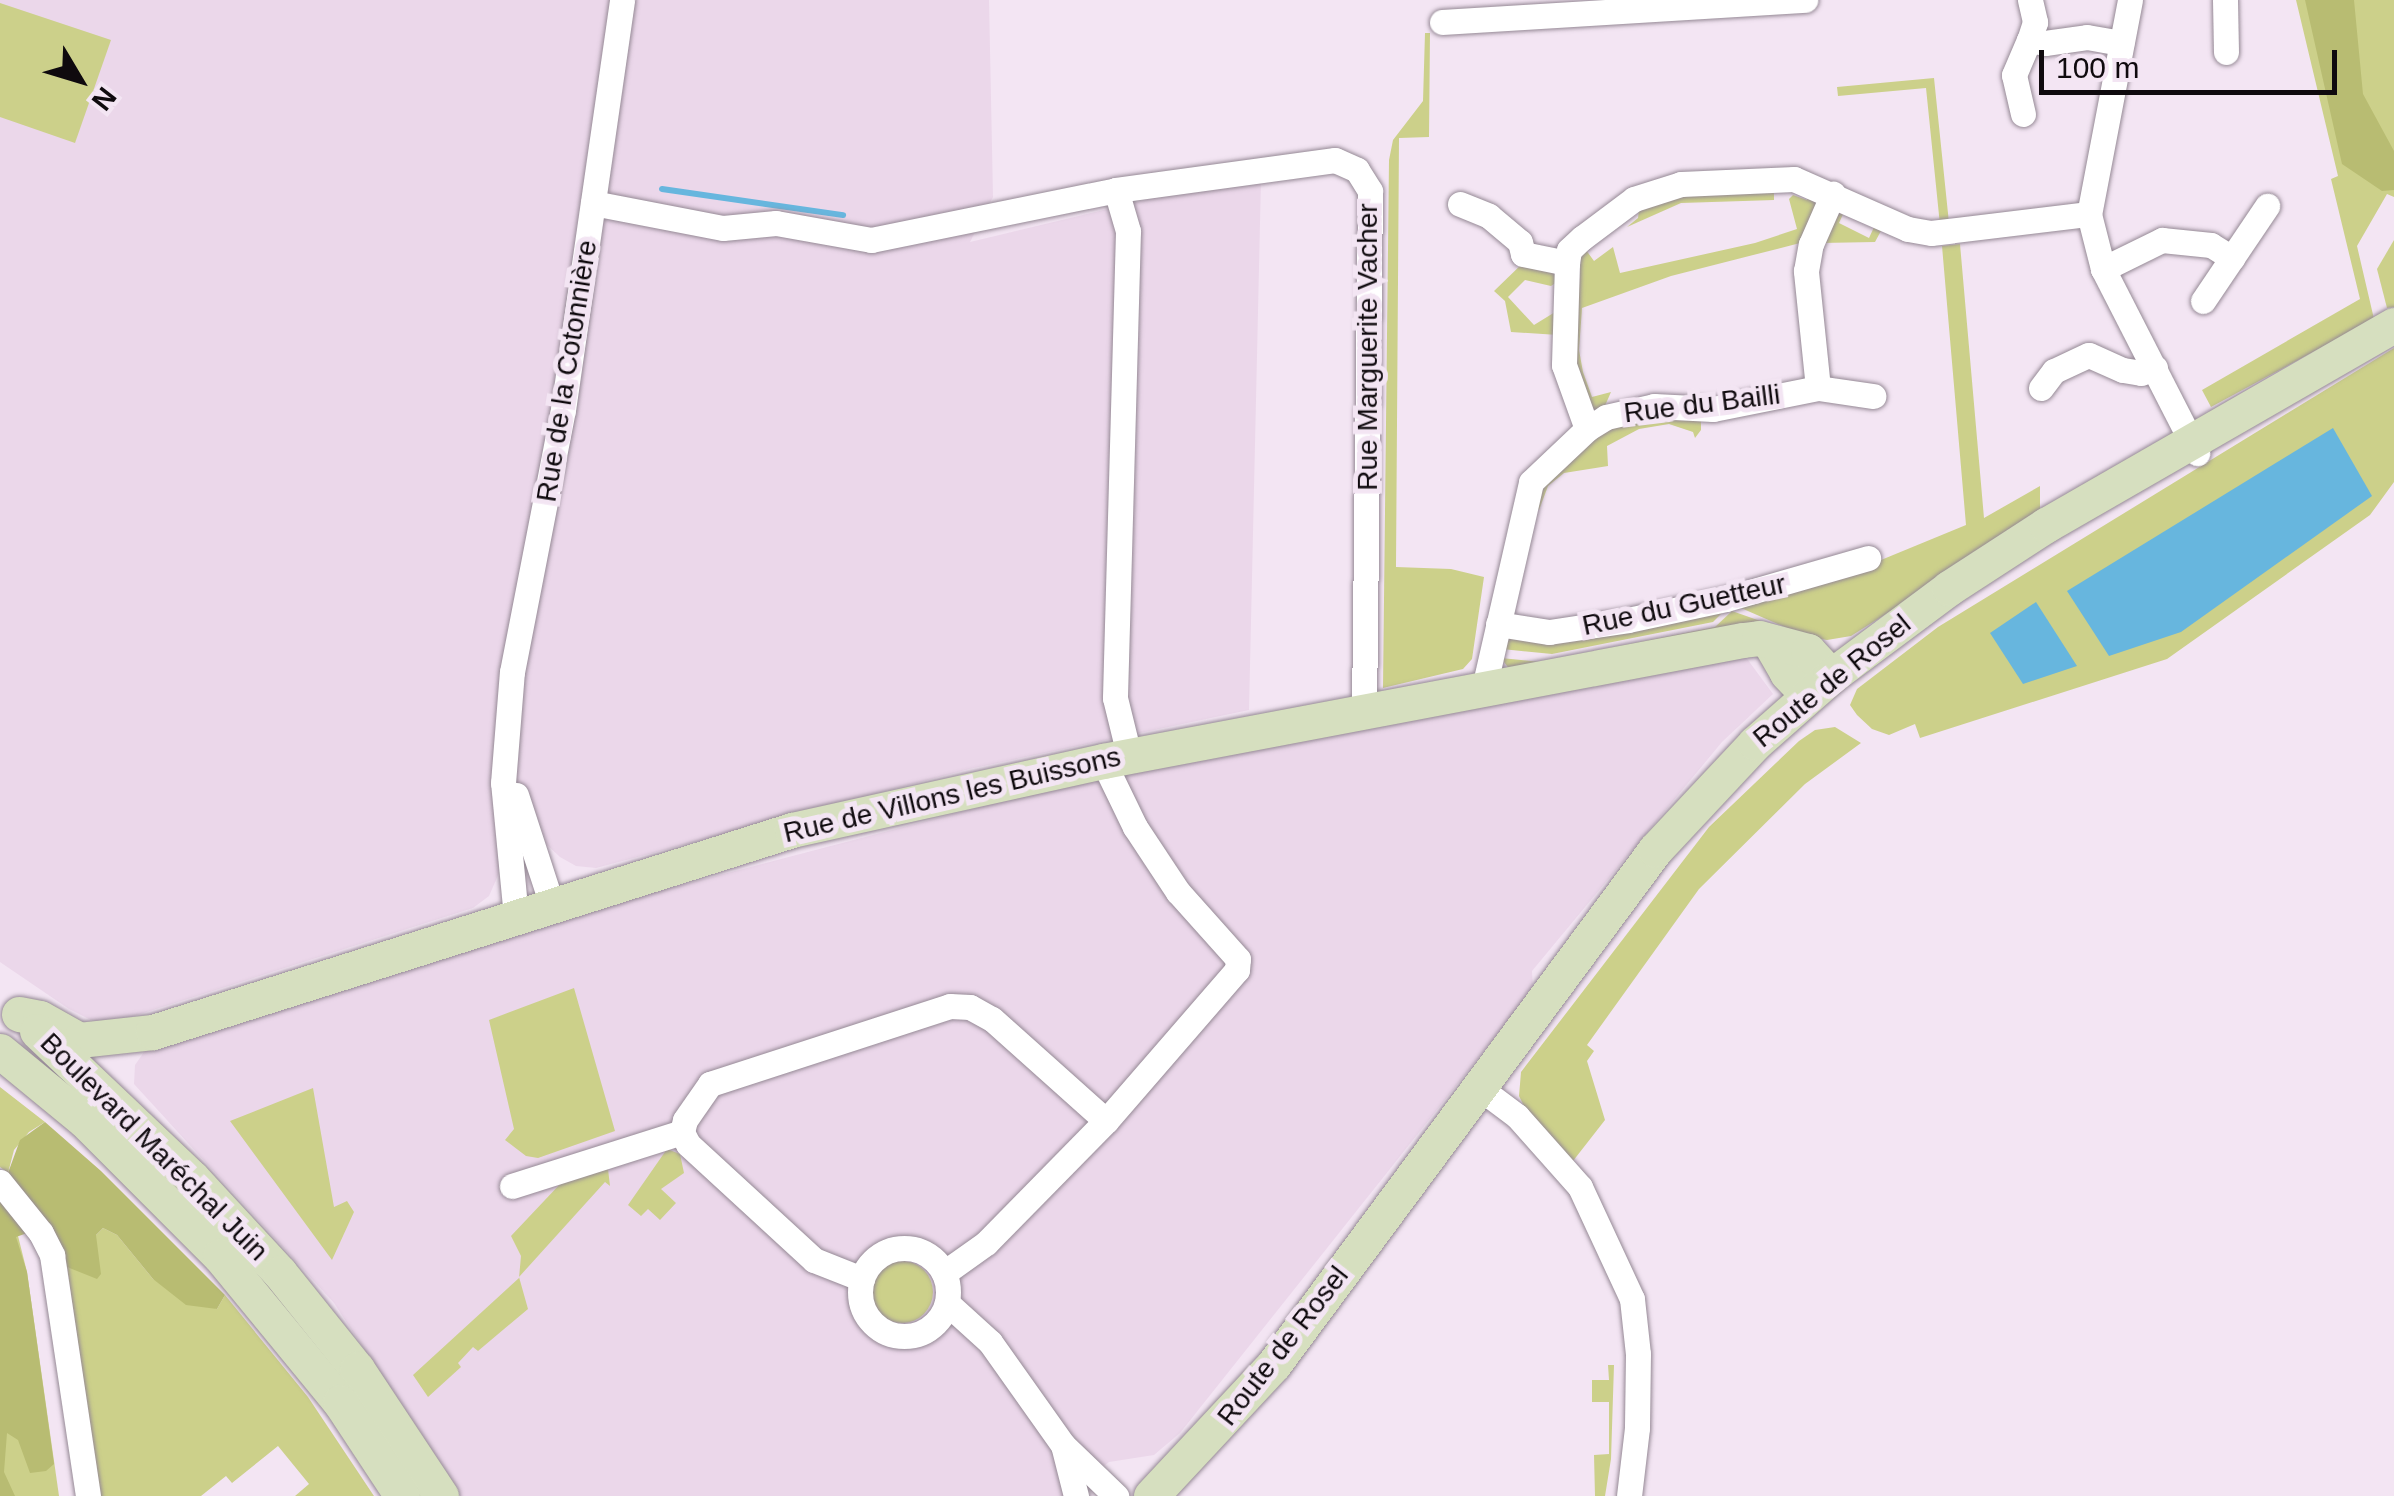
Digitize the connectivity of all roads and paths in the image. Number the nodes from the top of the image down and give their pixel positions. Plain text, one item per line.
1 (622, 0) edge
2 (1805, 0) edge
3 (2030, 0) edge
4 (2130, 0) edge
5 (2225, 0) edge
6 (1694, 3) edge
7 (1558, 7) edge
8 (1442, 22) dead end
9 (2029, 40) junction
10 (2121, 43) junction
11 (2226, 52) dead end
12 (2023, 114) dead end
13 (1116, 190) junction
14 (1833, 194) junction
15 (594, 203) junction
16 (1460, 204) dead end
17 (2267, 206) dead end
18 (2088, 214) junction
19 (2232, 258) junction
20 (1567, 263) junction
21 (2102, 269) junction
22 (2202, 301) dead end
23 (2394, 325) edge
24 (2394, 338) edge
25 (2155, 368) junction
26 (1818, 388) junction
27 (2042, 388) dead end
28 (1873, 396) dead end
29 (1587, 428) junction
30 (2195, 449) junction
31 (1868, 558) dead end
32 (1498, 624) junction
33 (1823, 690) junction
34 (1483, 692) junction
35 (1364, 712) junction
36 (506, 741) junction
37 (1116, 758) junction
38 (552, 905) junction
39 (516, 917) junction
40 (10, 1006) edge
41 (154, 1032) junction
42 (0, 1050) edge
43 (1486, 1092) junction
44 (126, 1113) junction
45 (1106, 1121) junction
46 (682, 1132) junction
47 (0, 1182) edge
48 (512, 1186) dead end
49 (944, 1273) junction
50 (862, 1280) junction
51 (947, 1303) junction
52 (1063, 1445) junction
53 (88, 1496) edge
54 (402, 1496) edge
55 (442, 1496) edge
56 (1076, 1496) edge
57 (1116, 1496) edge
58 (1151, 1496) edge
59 (1629, 1496) edge

1 - 15 street, Rue de la Cotonnière
2 - 6 street
3 - 9 street
4 - 10 street
5 - 11 street
6 - 7 street
7 - 8 street
9 - 10 street
9 - 12 street
10 - 18 street
13 - 15 street, Rue Marguerite Vacher
13 - 35 street, Rue Marguerite Vacher
13 - 37 street
14 - 18 street
14 - 20 street
14 - 26 street
15 - 36 street, Rue de la Cotonnière
16 - 20 street
17 - 19 street
18 - 21 street
19 - 21 street
19 - 22 street
20 - 29 street
21 - 25 street
23 - 30 street, Route de Rosel
24 - 30 street, Route de Rosel
25 - 27 street
25 - 30 street
26 - 28 street, Rue du Bailli
26 - 29 street, Rue du Bailli
29 - 32 street, Rue du Bailli
30 - 33 street, Route de Rosel
31 - 32 street, Rue du Guetteur
32 - 34 street, Rue du Bailli
33 - 34 street, Rue de Villons les Buissons
33 - 43 street, Route de Rosel
34 - 35 street, Rue de Villons les Buissons
35 - 37 street, Rue de Villons les Buissons
36 - 38 street, Rue de la Cotonnière
36 - 39 street, Rue de la Cotonnière
37 - 38 street, Rue de Villons les Buissons
37 - 45 street
38 - 39 street, Rue de Villons les Buissons
39 - 41 street, Rue de Villons les Buissons
40 - 41 street, Rue de Villons les Buissons
40 - 44 street, Boulevard Maréchal Juin
41 - 44 street
42 - 54 street, Boulevard Maréchal Juin
43 - 58 street, Route de Rosel
43 - 59 street
44 - 55 street, Boulevard Maréchal Juin
45 - 46 street
45 - 49 street
46 - 48 street
46 - 50 street
47 - 53 street
49 - 50 street
49 - 51 street
50 - 51 street
51 - 52 street
52 - 56 street
52 - 57 street

